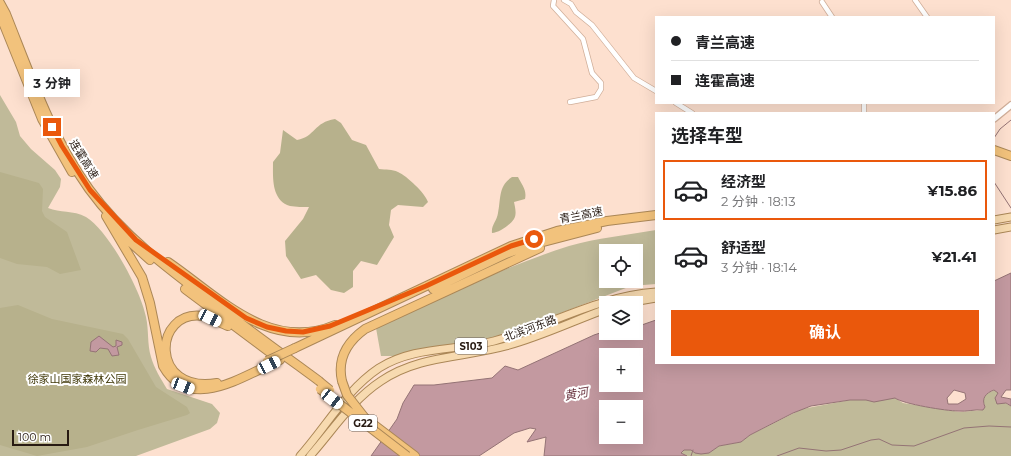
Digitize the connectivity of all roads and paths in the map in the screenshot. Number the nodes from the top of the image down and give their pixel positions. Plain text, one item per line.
1 (554, 0) edge
2 (564, 0) edge
3 (916, 0) edge
4 (822, 2) dead end
5 (0, 3) edge
6 (0, 15) edge
7 (831, 16) edge
8 (926, 16) edge
9 (655, 90) edge
10 (570, 102) dead end
11 (678, 104) edge
12 (1011, 105) edge
13 (690, 112) edge
14 (995, 118) edge
15 (995, 145) edge
16 (995, 150) edge
17 (1011, 150) edge
18 (1011, 156) edge
19 (655, 215) edge
20 (106, 216) junction
21 (1011, 217) edge
22 (655, 220) edge
23 (995, 220) edge
24 (1011, 227) edge
25 (995, 230) edge
26 (574, 234) junction
27 (143, 246) junction
28 (426, 286) junction
29 (655, 292) edge
30 (655, 298) edge
31 (643, 300) edge
32 (599, 312) edge
33 (296, 350) junction
34 (270, 352) junction
35 (268, 363) junction
36 (319, 385) junction
37 (365, 418) junction
38 (300, 456) edge
39 (310, 456) edge
40 (407, 456) edge
41 (415, 456) edge

1 - 10 street
2 - 9 street
3 - 8 street
4 - 7 street
5 - 27 highway, 连霍高速
6 - 20 highway, 连霍高速
11 - 13 street
12 - 14 street
15 - 17 highway
16 - 18 highway
19 - 28 highway, 青兰高速
20 - 34 highway
20 - 35 highway
21 - 23 main road
22 - 26 highway, 青兰高速
24 - 25 main road
26 - 33 highway
26 - 37 highway, bridge
27 - 28 highway
27 - 36 highway
28 - 33 highway
29 - 38 main road, 北滨河东路 / S103
30 - 31 main road
32 - 39 main road, 北滨河东路 / S103
33 - 35 highway, bridge
34 - 35 highway
34 - 36 highway, G22
36 - 37 highway, bridge
36 - 40 highway, G22, bridge
37 - 41 highway, G22

